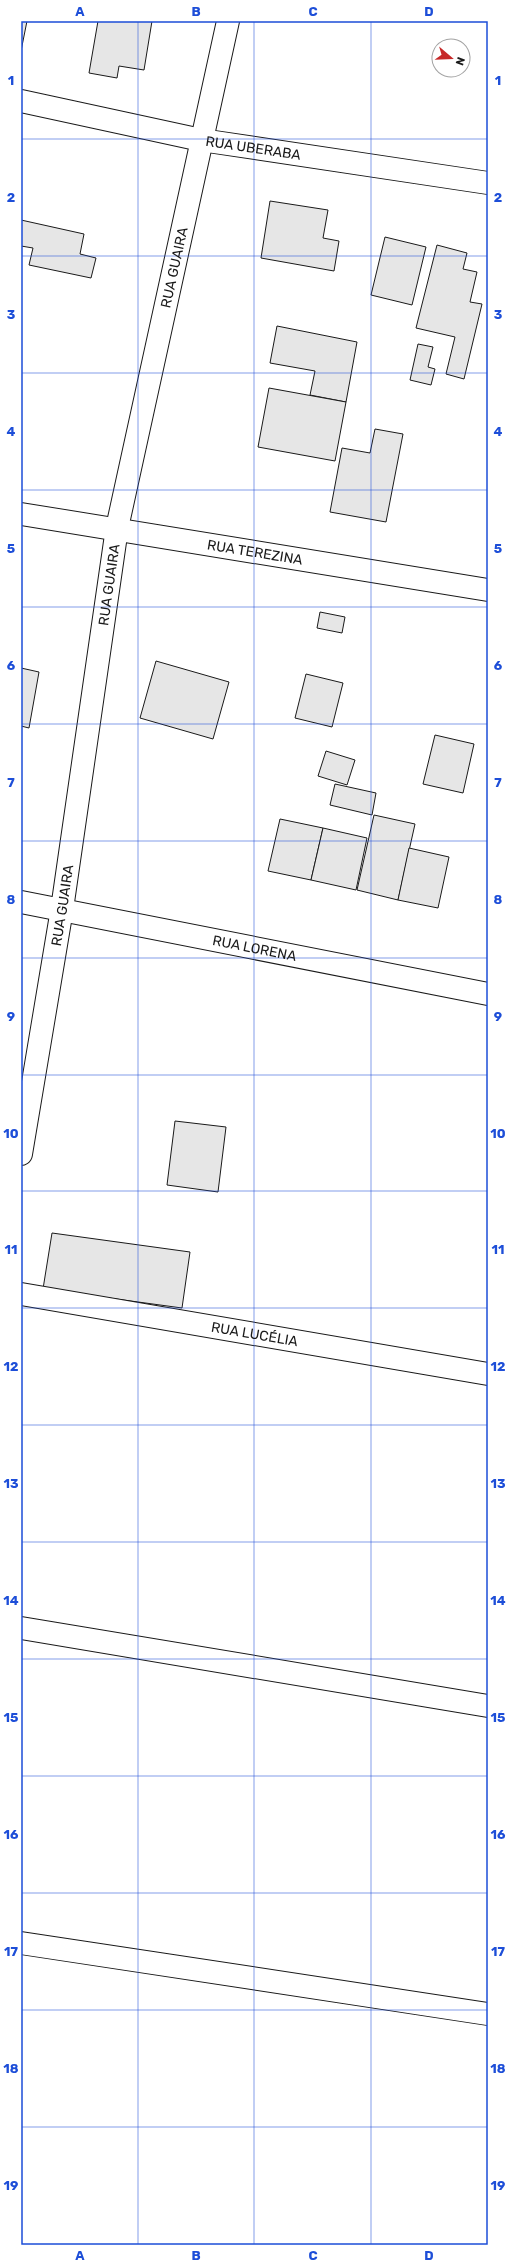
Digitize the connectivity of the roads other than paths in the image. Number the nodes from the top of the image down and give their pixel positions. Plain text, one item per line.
1 (228, 21) edge
2 (21, 101) edge
3 (201, 140) junction
4 (488, 183) edge
5 (21, 514) edge
6 (117, 528) junction
7 (488, 590) edge
8 (21, 902) edge
9 (62, 909) junction
10 (488, 994) edge
11 (21, 1154) edge
12 (21, 1294) edge
13 (488, 1374) edge
14 (21, 1628) edge
15 (488, 1706) edge
16 (21, 1943) edge
17 (488, 2014) edge

1 - 3 street, RUA GUAIRA
2 - 3 street, RUA UBERABA
3 - 4 street, RUA UBERABA
3 - 6 street, RUA GUAIRA
5 - 6 street, RUA TEREZINA
6 - 7 street, RUA TEREZINA
6 - 9 street, RUA GUAIRA
8 - 9 street, RUA LORENA
9 - 10 street, RUA LORENA
9 - 11 street, RUA GUAIRA
12 - 13 street, RUA LUCÉLIA
14 - 15 street
16 - 17 street

